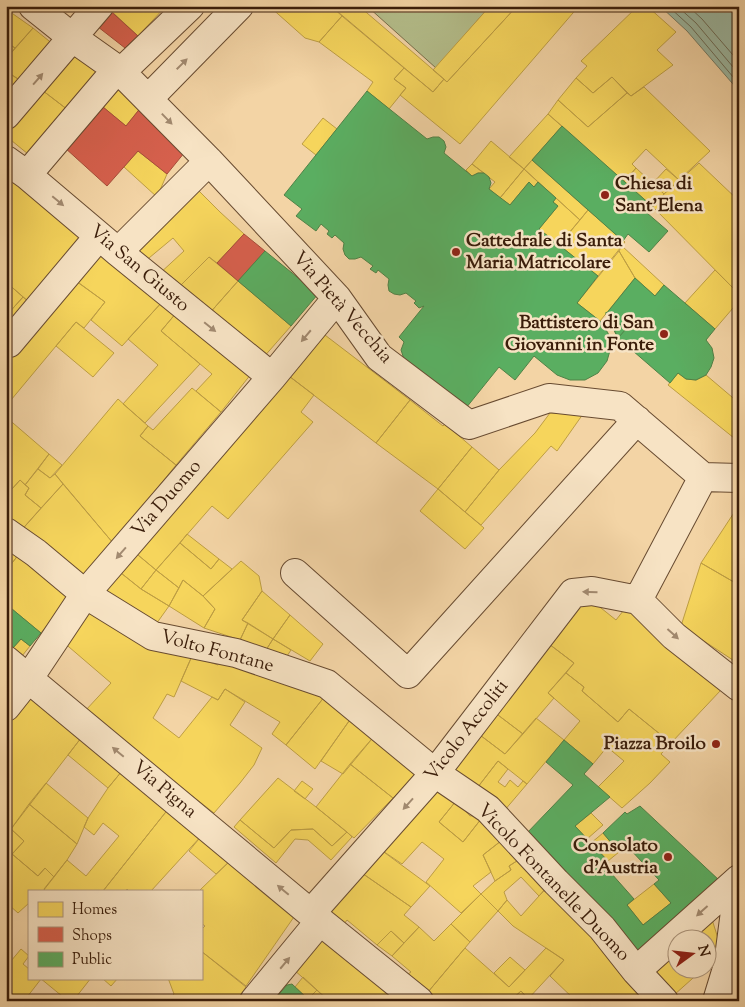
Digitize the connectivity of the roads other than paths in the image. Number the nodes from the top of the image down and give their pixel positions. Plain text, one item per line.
1 (33, 6) edge
2 (99, 6) edge
3 (190, 6) edge
4 (239, 6) edge
5 (73, 38) junction
6 (119, 70) junction
7 (148, 99) junction
8 (6, 116) edge
9 (208, 161) junction
10 (17, 168) edge
11 (108, 244) junction
12 (337, 298) junction
13 (9, 343) dead end
14 (272, 377) junction
15 (637, 420) junction
16 (703, 477) junction
17 (739, 478) edge
18 (6, 532) edge
19 (295, 573) dead end
20 (85, 594) junction
21 (638, 600) junction
22 (6, 660) edge
23 (29, 678) junction
24 (327, 684) joint
25 (739, 687) edge
26 (6, 707) edge
27 (435, 773) junction
28 (739, 880) edge
29 (316, 917) junction
30 (636, 970) junction
31 (254, 1001) edge
32 (419, 1001) edge
33 (664, 1001) edge
34 (717, 1001) edge

1 - 5 street, Via Pietà Vecchia
2 - 5 street
3 - 6 street
7 -> 4 street
5 - 6 street, Via Pietà Vecchia
8 -> 5 street
6 - 7 street, Via Pietà Vecchia
6 - 10 street
7 -> 9 street, Via Pietà Vecchia
9 - 11 street
9 - 12 street, Via Pietà Vecchia
10 -> 11 street, Via San Giusto
11 - 13 street
11 -> 14 street, Via San Giusto
12 -> 14 street, Via Duomo
12 - 15 street, Via Pietà Vecchia
14 -> 20 street, Via Duomo
15 - 16 street, Via Pietà Vecchia
15 - 19 street
16 - 17 street
16 - 21 street
18 - 20 street, Volto Fontane
20 - 23 street, Via Duomo
20 - 24 street, Volto Fontane
21 -> 25 street
21 -> 27 street, Vicolo Accoliti
22 - 23 street, Via Pigna
23 - 26 street, Via Duomo
29 -> 23 street, Via Pigna
24 - 27 street, Vicolo Fontanelle Duomo
27 -> 29 street, Vicolo Accoliti
27 - 30 street, Vicolo Fontanelle Duomo
28 -> 30 street
28 - 34 street
31 -> 29 street, Vicolo Accoliti
29 - 32 street, Via Pigna
30 - 33 street, Vicolo Fontanelle Duomo

